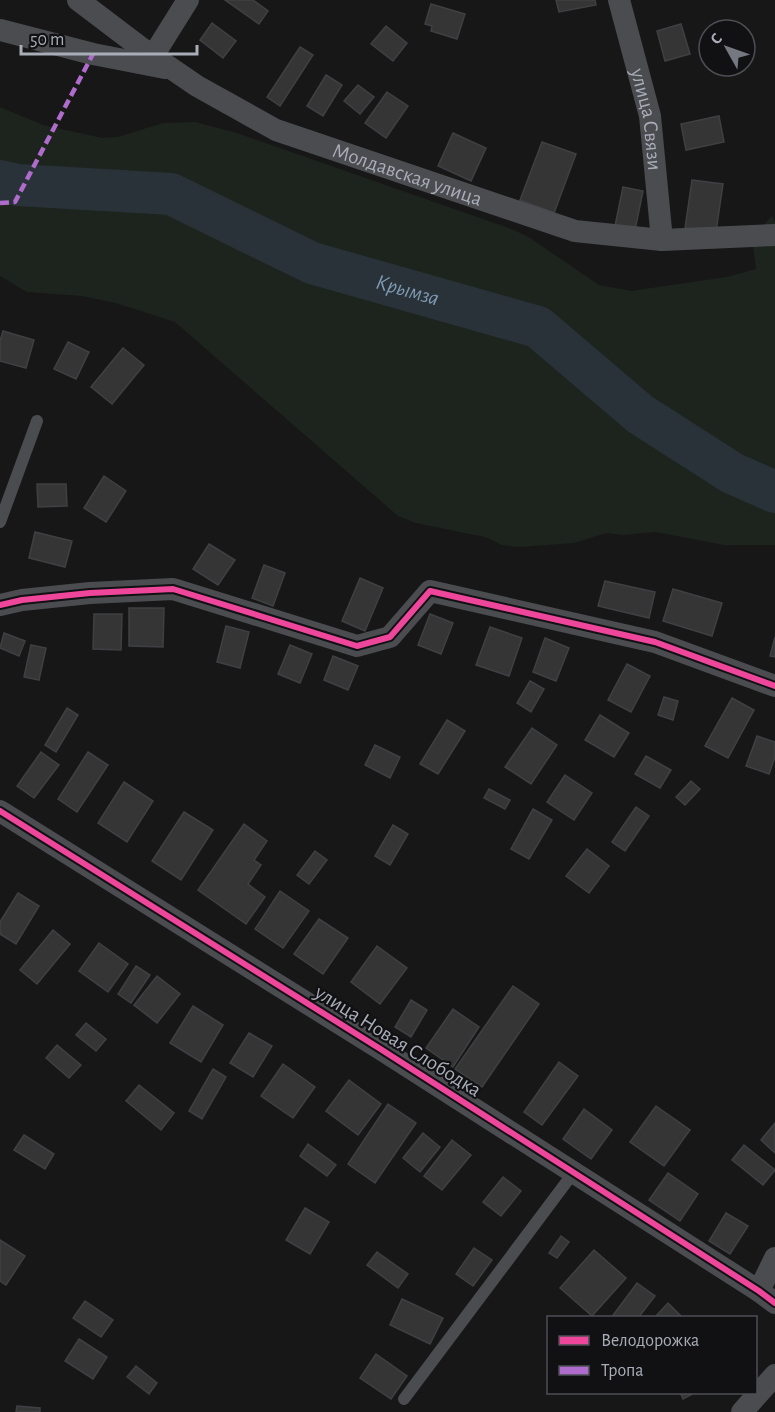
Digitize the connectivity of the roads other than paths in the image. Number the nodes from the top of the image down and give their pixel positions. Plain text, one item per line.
1 (78, 0) edge
2 (188, 0) edge
3 (620, 0) edge
4 (0, 30) edge
5 (153, 56) junction
6 (172, 69) junction
7 (775, 235) edge
8 (662, 240) junction
9 (37, 421) dead end
10 (0, 522) edge
11 (0, 605) edge
12 (775, 686) edge
13 (0, 812) edge
14 (574, 1172) junction
15 (775, 1258) edge
16 (767, 1297) edge
17 (775, 1375) edge
18 (404, 1399) dead end
19 (742, 1412) edge

1 - 5 street, Молдавская улица
2 - 5 street
3 - 8 street, улица Связи
4 - 6 street
5 - 6 street, Молдавская улица
6 - 8 street, Молдавская улица
7 - 8 street, Молдавская улица
9 - 10 lane
11 - 12 street
13 - 14 street, улица Новая Слободка
14 - 16 street, улица Новая Слободка
14 - 18 lane
15 - 16 street
17 - 19 street

